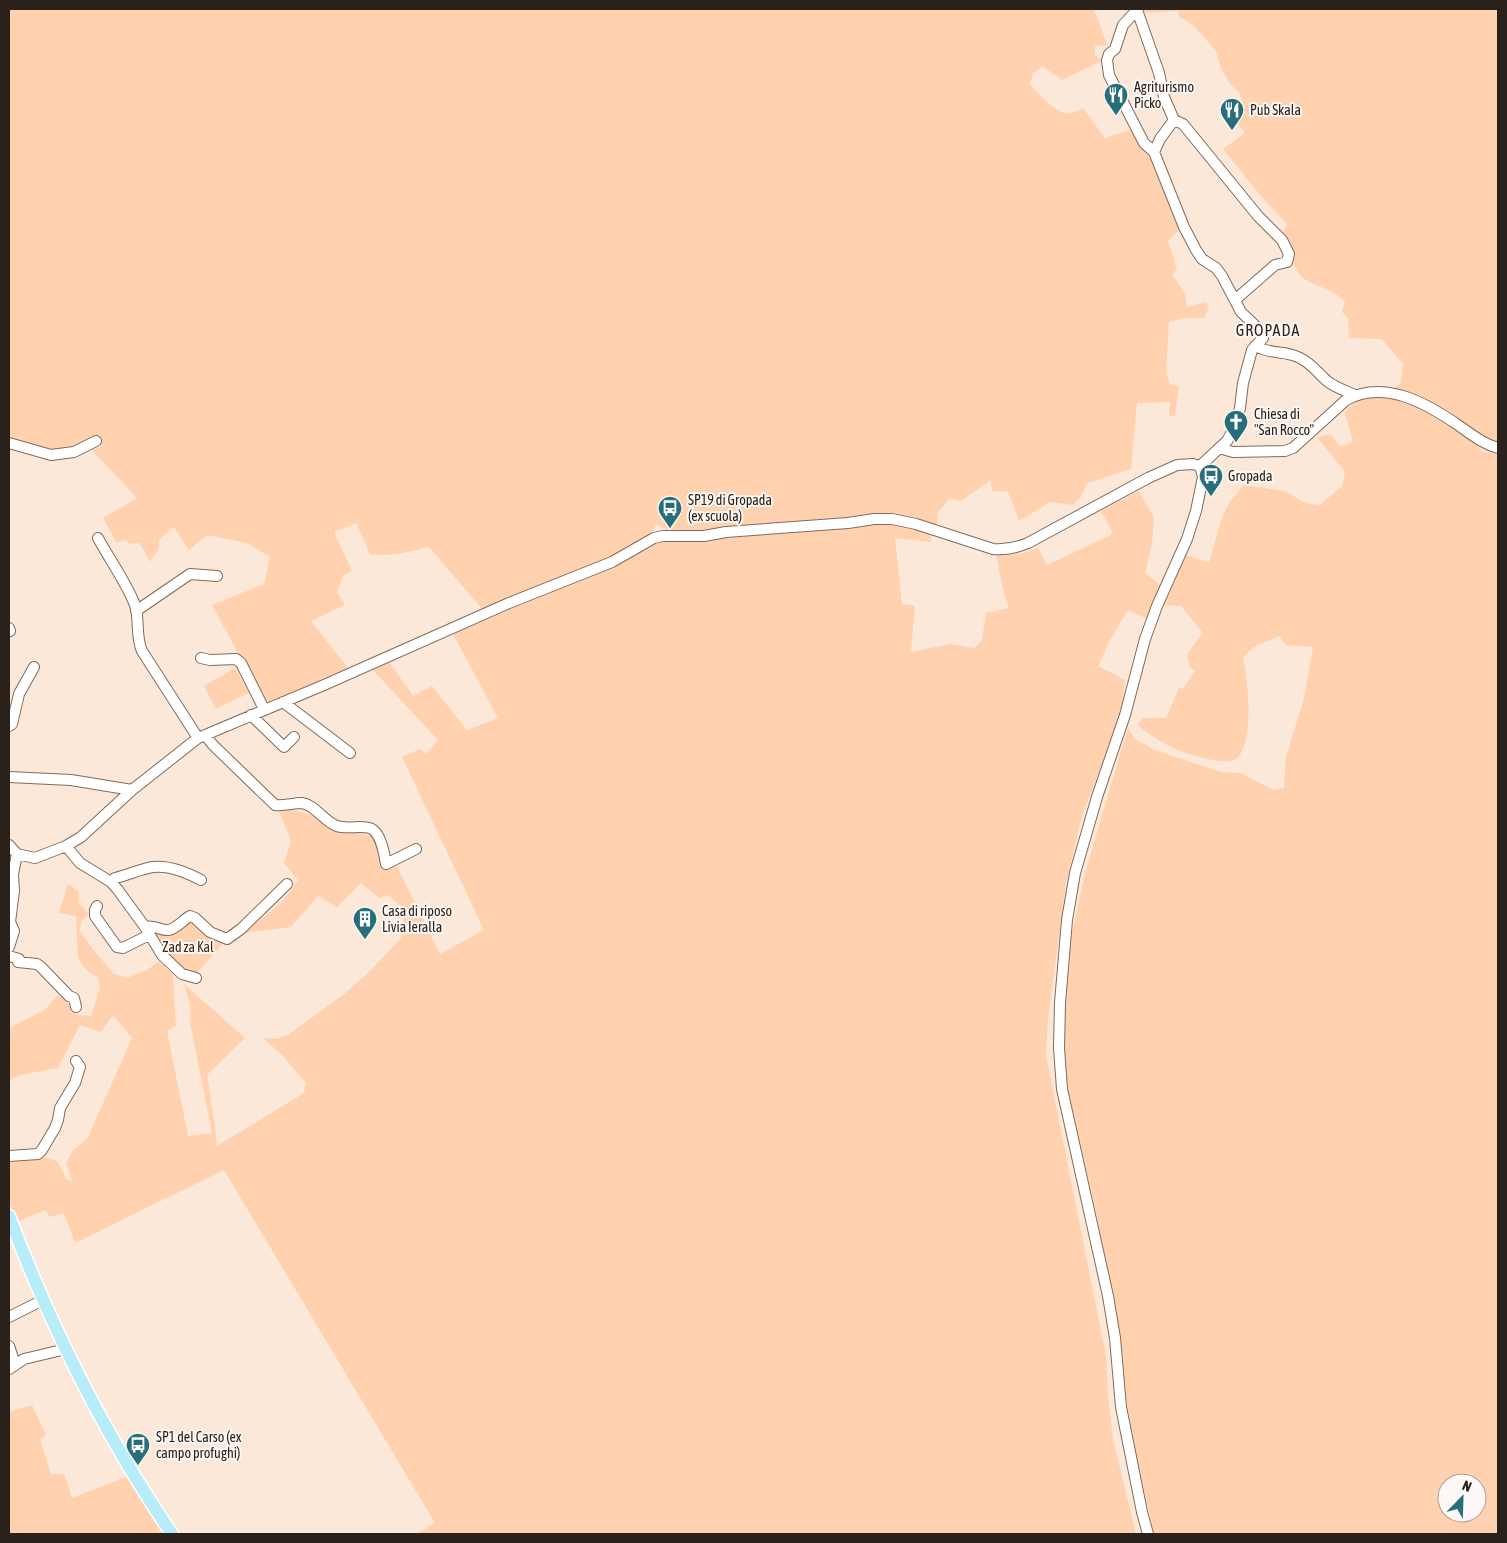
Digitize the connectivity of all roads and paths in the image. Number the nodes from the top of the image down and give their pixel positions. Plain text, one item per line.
1 (1174, 120) junction
2 (1154, 152) junction
3 (1235, 300) junction
4 (1256, 346) junction
5 (1355, 395) junction
6 (96, 441) dead end
7 (9, 443) edge
8 (1220, 448) junction
9 (1498, 448) edge
10 (1200, 466) junction
11 (98, 538) dead end
12 (216, 576) dead end
13 (136, 611) junction
14 (201, 658) dead end
15 (34, 667) dead end
16 (283, 702) junction
17 (264, 709) junction
18 (251, 715) junction
19 (9, 726) edge
20 (202, 736) junction
21 (294, 737) dead end
22 (350, 753) dead end
23 (9, 777) edge
24 (132, 790) junction
25 (9, 845) edge
26 (66, 846) junction
27 (416, 849) dead end
28 (17, 854) junction
29 (202, 880) dead end
30 (111, 882) junction
31 (286, 884) dead end
32 (97, 906) dead end
33 (147, 931) junction
34 (9, 947) edge
35 (9, 956) edge
36 (196, 978) dead end
37 (76, 1007) dead end
38 (76, 1061) dead end
39 (9, 1156) edge
40 (9, 1216) edge
41 (43, 1300) junction
42 (9, 1317) edge
43 (9, 1346) edge
44 (66, 1348) junction
45 (13, 1358) dead end
46 (9, 1369) edge
47 (172, 1534) edge
48 (1148, 1534) edge

1 - 2 street
1 - 2 street
1 - 3 street
2 - 3 street
3 - 4 street
4 - 5 street
4 - 8 street
5 - 8 street
5 - 9 street
6 - 7 street
8 - 10 street
10 - 16 street
10 - 48 street
11 - 13 street
12 - 13 street
13 - 20 street
14 - 17 street
15 - 19 street
16 - 17 street
16 - 22 street
17 - 18 street
18 - 20 street
18 - 21 street
20 - 24 street
20 - 27 street
23 - 24 street
24 - 26 street
25 - 28 street
26 - 28 street
26 - 30 street
28 - 34 street
29 - 30 street
30 - 33 street
31 - 33 street
32 - 33 street
33 - 36 street
35 - 37 street
38 - 39 street
40 - 41 main road
41 - 42 street
41 - 44 main road
43 - 45 street
44 - 46 street
44 - 47 main road

